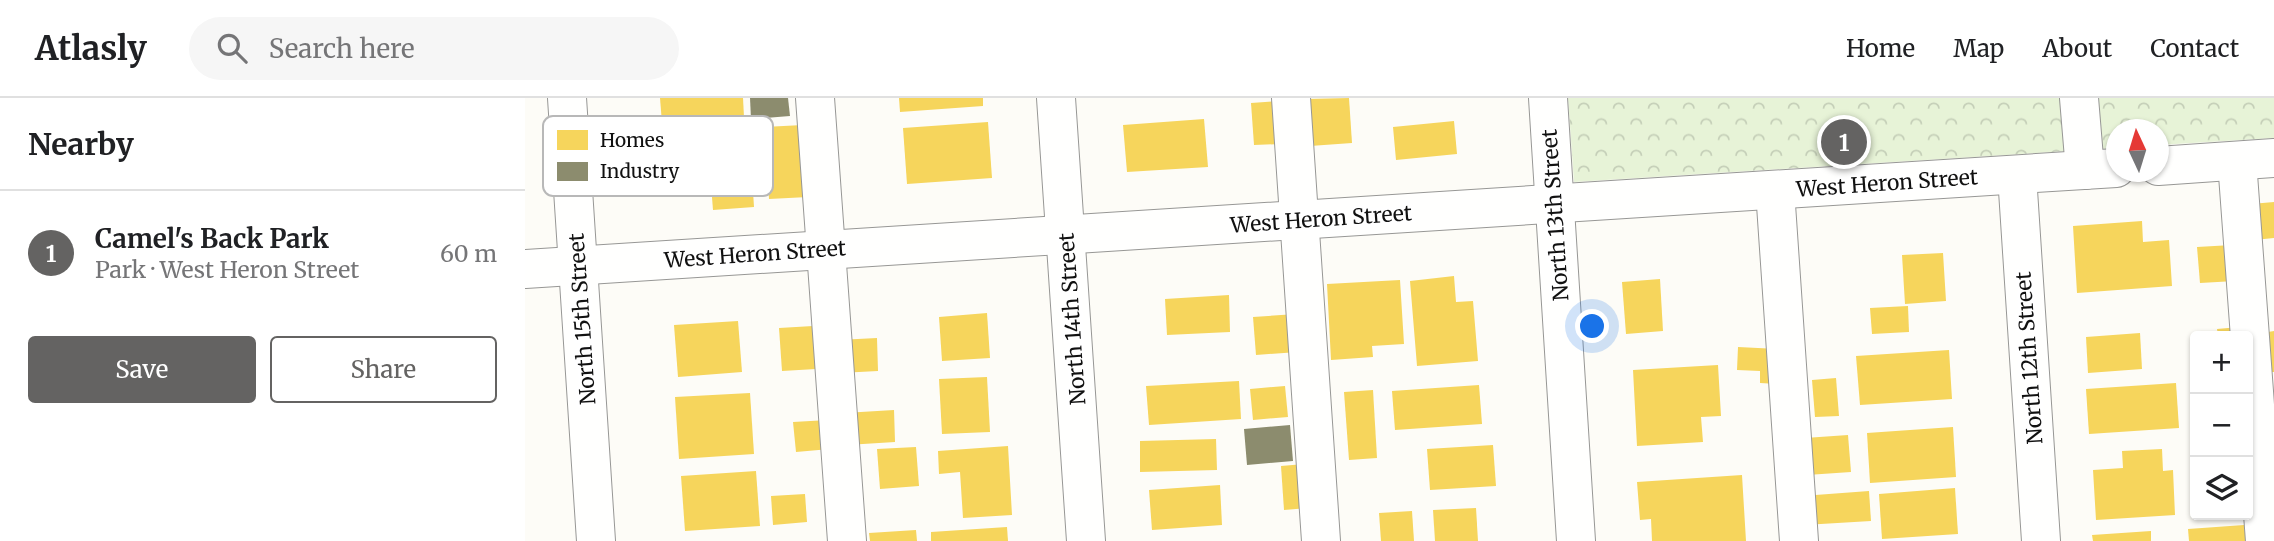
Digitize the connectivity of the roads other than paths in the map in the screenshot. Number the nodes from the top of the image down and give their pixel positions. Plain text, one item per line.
1 (567, 98) edge
2 (815, 98) edge
3 (1056, 98) edge
4 (1291, 98) edge
5 (1548, 98) edge
6 (2079, 98) edge
7 (568, 116) edge
8 (2256, 160) edge
9 (2169, 165) edge
10 (2101, 169) edge
11 (2017, 175) junction
12 (1775, 190) junction
13 (574, 196) edge
14 (1555, 204) junction
15 (1300, 220) junction
16 (1066, 235) junction
17 (825, 250) junction
18 (579, 265) junction
19 (525, 269) edge
20 (596, 541) edge
21 (847, 541) edge
22 (1086, 541) edge
23 (1321, 541) edge
24 (1576, 541) edge
25 (1799, 541) edge
26 (2041, 541) edge
27 (2265, 541) edge

1 - 7 street, North 15th Street
2 - 17 street
3 - 16 street, North 14th Street
4 - 15 street
5 - 14 street, North 13th Street
6 - 10 street
8 - 9 street
8 - 27 street
10 - 11 street, West Heron Street
11 - 12 street, West Heron Street
11 - 26 street, North 12th Street
12 - 14 street, West Heron Street
12 - 25 street
13 - 18 street, North 15th Street
14 - 15 street, West Heron Street
14 - 24 street, North 13th Street
15 - 16 street, West Heron Street
15 - 23 street
16 - 17 street, West Heron Street
16 - 22 street, North 14th Street
17 - 18 street, West Heron Street
17 - 21 street
18 - 19 street, West Heron Street
18 - 20 street, North 15th Street

